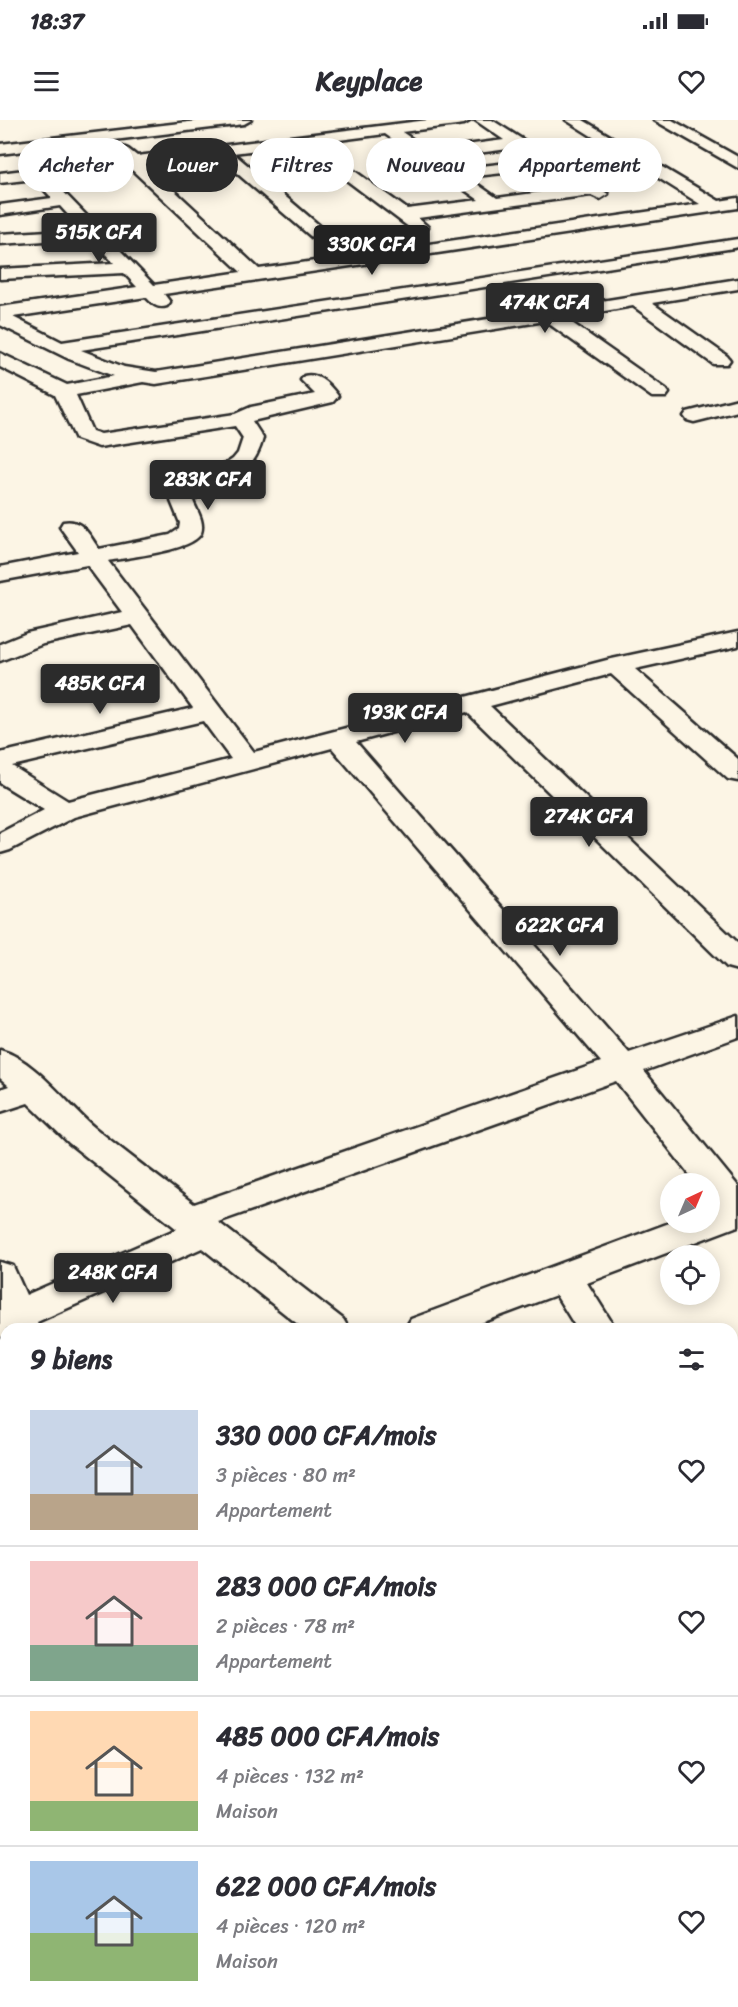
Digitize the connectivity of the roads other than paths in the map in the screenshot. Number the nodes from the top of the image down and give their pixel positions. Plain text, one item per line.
1 (89, 120) edge
2 (244, 120) edge
3 (464, 120) edge
4 (482, 120) edge
5 (573, 120) edge
6 (661, 120) edge
7 (389, 130) junction
8 (105, 136) junction
9 (326, 138) edge
10 (401, 138) edge
11 (511, 138) edge
12 (727, 142) dead end
13 (705, 144) junction
14 (0, 149) edge
15 (134, 163) edge
16 (738, 163) edge
17 (238, 165) edge
18 (250, 175) edge
19 (18, 176) edge
20 (0, 178) edge
21 (354, 178) edge
22 (55, 192) edge
23 (270, 192) edge
24 (478, 192) edge
25 (579, 192) edge
26 (597, 192) edge
27 (64, 201) junction
28 (494, 203) junction
29 (738, 203) edge
30 (717, 207) junction
31 (0, 210) edge
32 (682, 212) junction
33 (403, 215) junction
34 (639, 218) junction
35 (94, 233) junction
36 (0, 238) edge
37 (736, 244) edge
38 (450, 246) junction
39 (351, 261) junction
40 (127, 268) junction
41 (0, 274) edge
42 (255, 275) junction
43 (499, 279) junction
44 (738, 284) edge
45 (150, 291) junction
46 (638, 301) junction
47 (0, 315) edge
48 (550, 315) junction
49 (188, 328) junction
50 (59, 348) junction
51 (0, 359) edge
52 (720, 360) dead end
53 (138, 378) junction
54 (35, 379) junction
55 (311, 380) dead end
56 (0, 384) edge
57 (64, 391) junction
58 (659, 393) dead end
59 (738, 405) edge
60 (694, 416) dead end
61 (241, 419) junction
62 (71, 527) dead end
63 (92, 555) junction
64 (0, 574) edge
65 (138, 616) junction
66 (738, 639) edge
67 (0, 653) edge
68 (616, 665) junction
69 (472, 703) junction
70 (210, 712) junction
71 (338, 738) junction
72 (0, 762) edge
73 (248, 763) junction
74 (0, 771) edge
75 (738, 773) edge
76 (34, 793) junction
77 (0, 800) edge
78 (64, 812) junction
79 (0, 844) edge
80 (738, 960) edge
81 (738, 1026) edge
82 (0, 1061) edge
83 (623, 1067) junction
84 (34, 1089) junction
85 (0, 1101) edge
86 (738, 1212) edge
87 (197, 1225) junction
88 (0, 1276) edge
89 (564, 1277) junction
90 (12, 1323) edge
91 (322, 1323) edge
92 (440, 1323) edge
93 (593, 1323) edge

1 - 8 street
2 - 8 street
3 - 7 street
4 - 11 street
5 - 30 street
6 - 13 street
7 - 9 street
7 - 10 street
8 - 14 street
12 - 13 street
13 - 16 street
15 - 42 street
17 - 18 street
19 - 20 street
21 - 33 street
22 - 27 street
23 - 39 street
24 - 28 street
25 - 28 street
26 - 34 street
27 - 31 street
27 - 35 street
28 - 33 street
29 - 30 street
30 - 32 street
32 - 34 street
32 - 37 street
33 - 38 street
34 - 38 street
35 - 36 street
35 - 40 street
37 - 43 street
38 - 39 street
38 - 43 street
39 - 42 street
40 - 41 street
40 - 45 street
42 - 45 street
43 - 48 street
43 - 49 street
44 - 46 street
45 - 47 street
45 - 49 street
46 - 48 street
46 - 52 street
47 - 50 street
48 - 53 street
48 - 58 street
49 - 50 street
50 - 53 street
51 - 54 street
53 - 57 street
54 - 56 street
54 - 57 street
55 - 61 street
57 - 61 street
59 - 60 street
61 - 63 street
62 - 63 street
63 - 64 street
63 - 65 street
65 - 67 street
65 - 70 street
66 - 68 street
68 - 69 street
68 - 75 street
69 - 71 street
69 - 80 street
70 - 72 street
70 - 73 street
71 - 73 street
71 - 83 street
73 - 78 street
74 - 76 street
76 - 77 street
76 - 78 street
78 - 79 street
81 - 83 street
82 - 84 street
83 - 86 street
83 - 87 street
84 - 85 street
84 - 87 street
86 - 89 street
87 - 90 street
87 - 91 street
88 - 90 street
89 - 92 street
89 - 93 street

